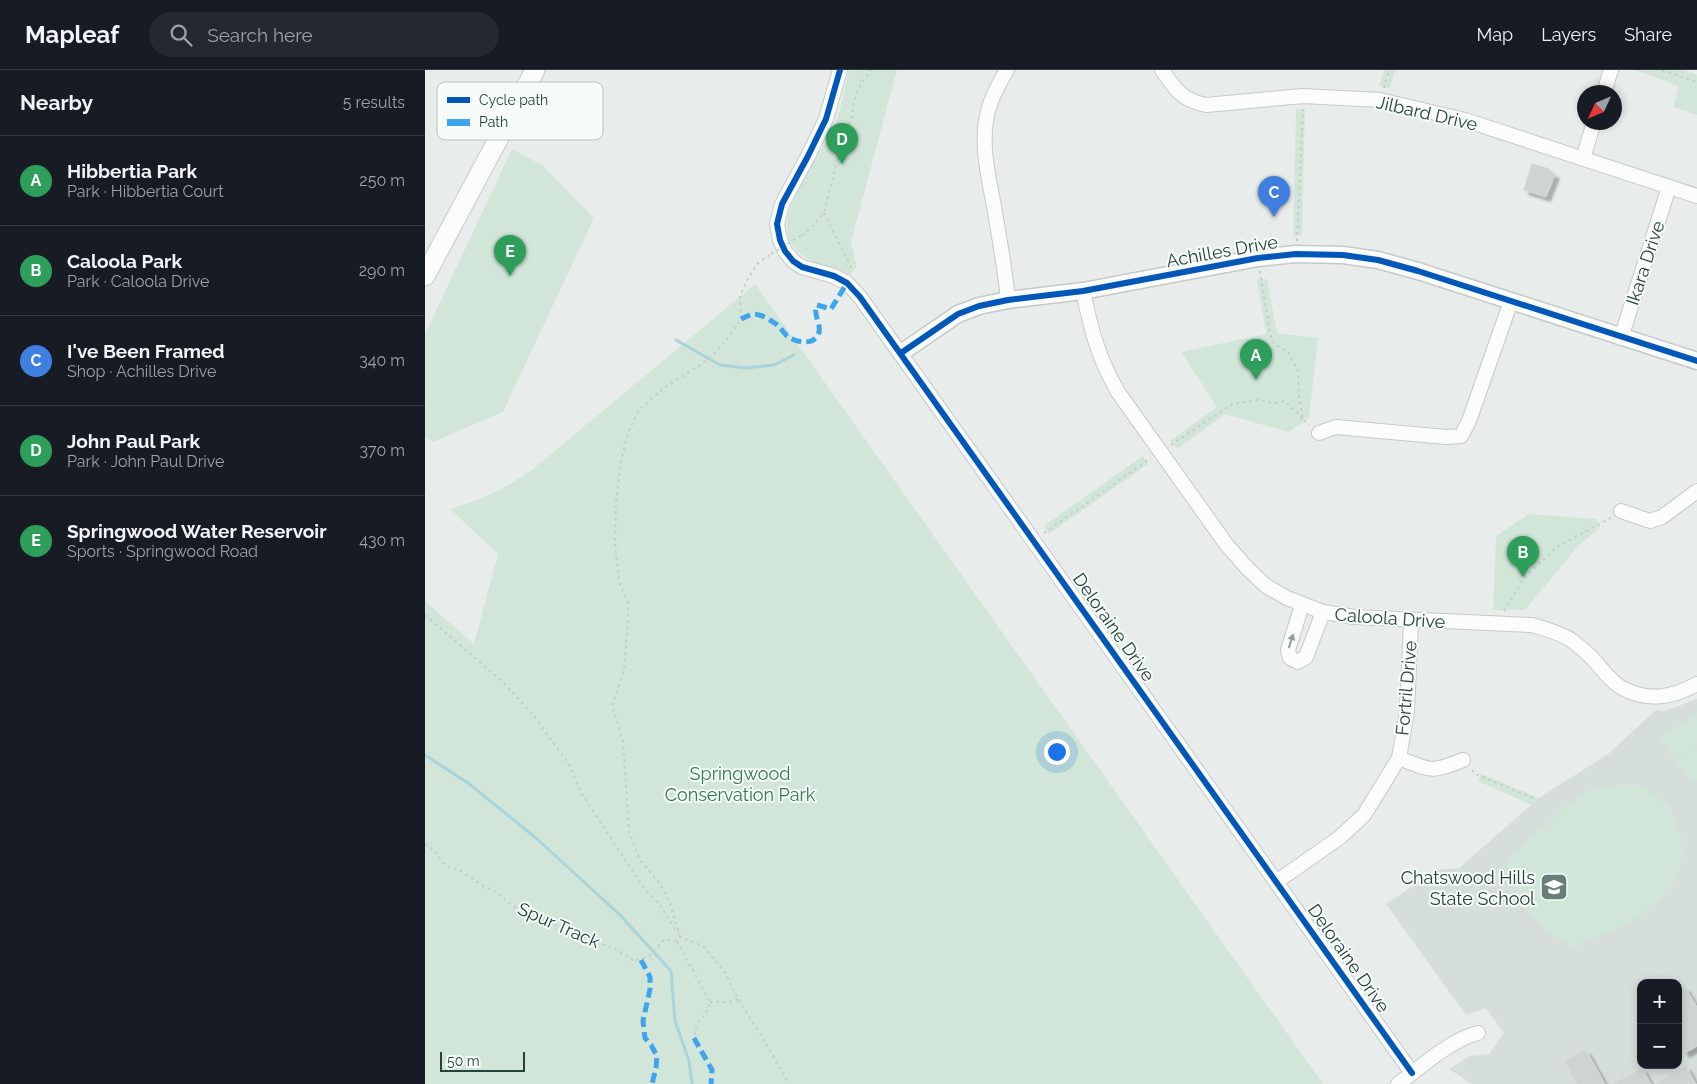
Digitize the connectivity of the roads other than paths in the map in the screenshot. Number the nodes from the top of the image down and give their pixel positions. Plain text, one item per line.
1 (535, 70) edge
2 (840, 70) edge
3 (1007, 70) edge
4 (1162, 70) edge
5 (1611, 70) edge
6 (529, 82) edge
7 (1606, 85) edge
8 (1592, 130) edge
9 (498, 140) edge
10 (1583, 159) junction
11 (1669, 188) junction
12 (1697, 196) edge
13 (425, 276) edge
14 (1083, 291) junction
15 (1008, 300) junction
16 (1511, 301) junction
17 (1621, 338) junction
18 (901, 353) junction
19 (1697, 361) edge
20 (1319, 433) road end
21 (1697, 491) edge
22 (1621, 511) road end
23 (1302, 605) junction
24 (1323, 612) junction
25 (1411, 621) junction
26 (1697, 684) edge
27 (1399, 758) junction
28 (1463, 760) road end
29 (1276, 882) junction
30 (1478, 1033) dead end
31 (1413, 1073) junction
32 (1397, 1084) edge

1 - 6 main road
2 - 18 street, Deloraine Drive
3 - 15 street
4 - 10 street, Jilbard Drive
5 - 7 street
8 - 10 street
9 - 13 main road
10 - 11 street, Jilbard Drive
11 - 12 street, Jilbard Drive
11 - 17 street, Ikara Drive
14 - 15 street, Achilles Drive
14 - 16 street, Achilles Drive
14 - 23 street, Caloola Drive
15 - 18 street, Achilles Drive
16 - 17 street, Achilles Drive
16 - 20 street
17 - 19 street, Achilles Drive
18 - 29 street, Deloraine Drive
21 - 22 street
23 - 24 street, Caloola Drive
24 -> 23 street
24 - 25 street, Caloola Drive
25 - 26 street, Caloola Drive
25 - 27 street, Fortril Drive
27 - 28 street
27 - 29 street, Fortril Drive
29 - 31 street, Deloraine Drive
30 - 31 street
31 - 32 street

